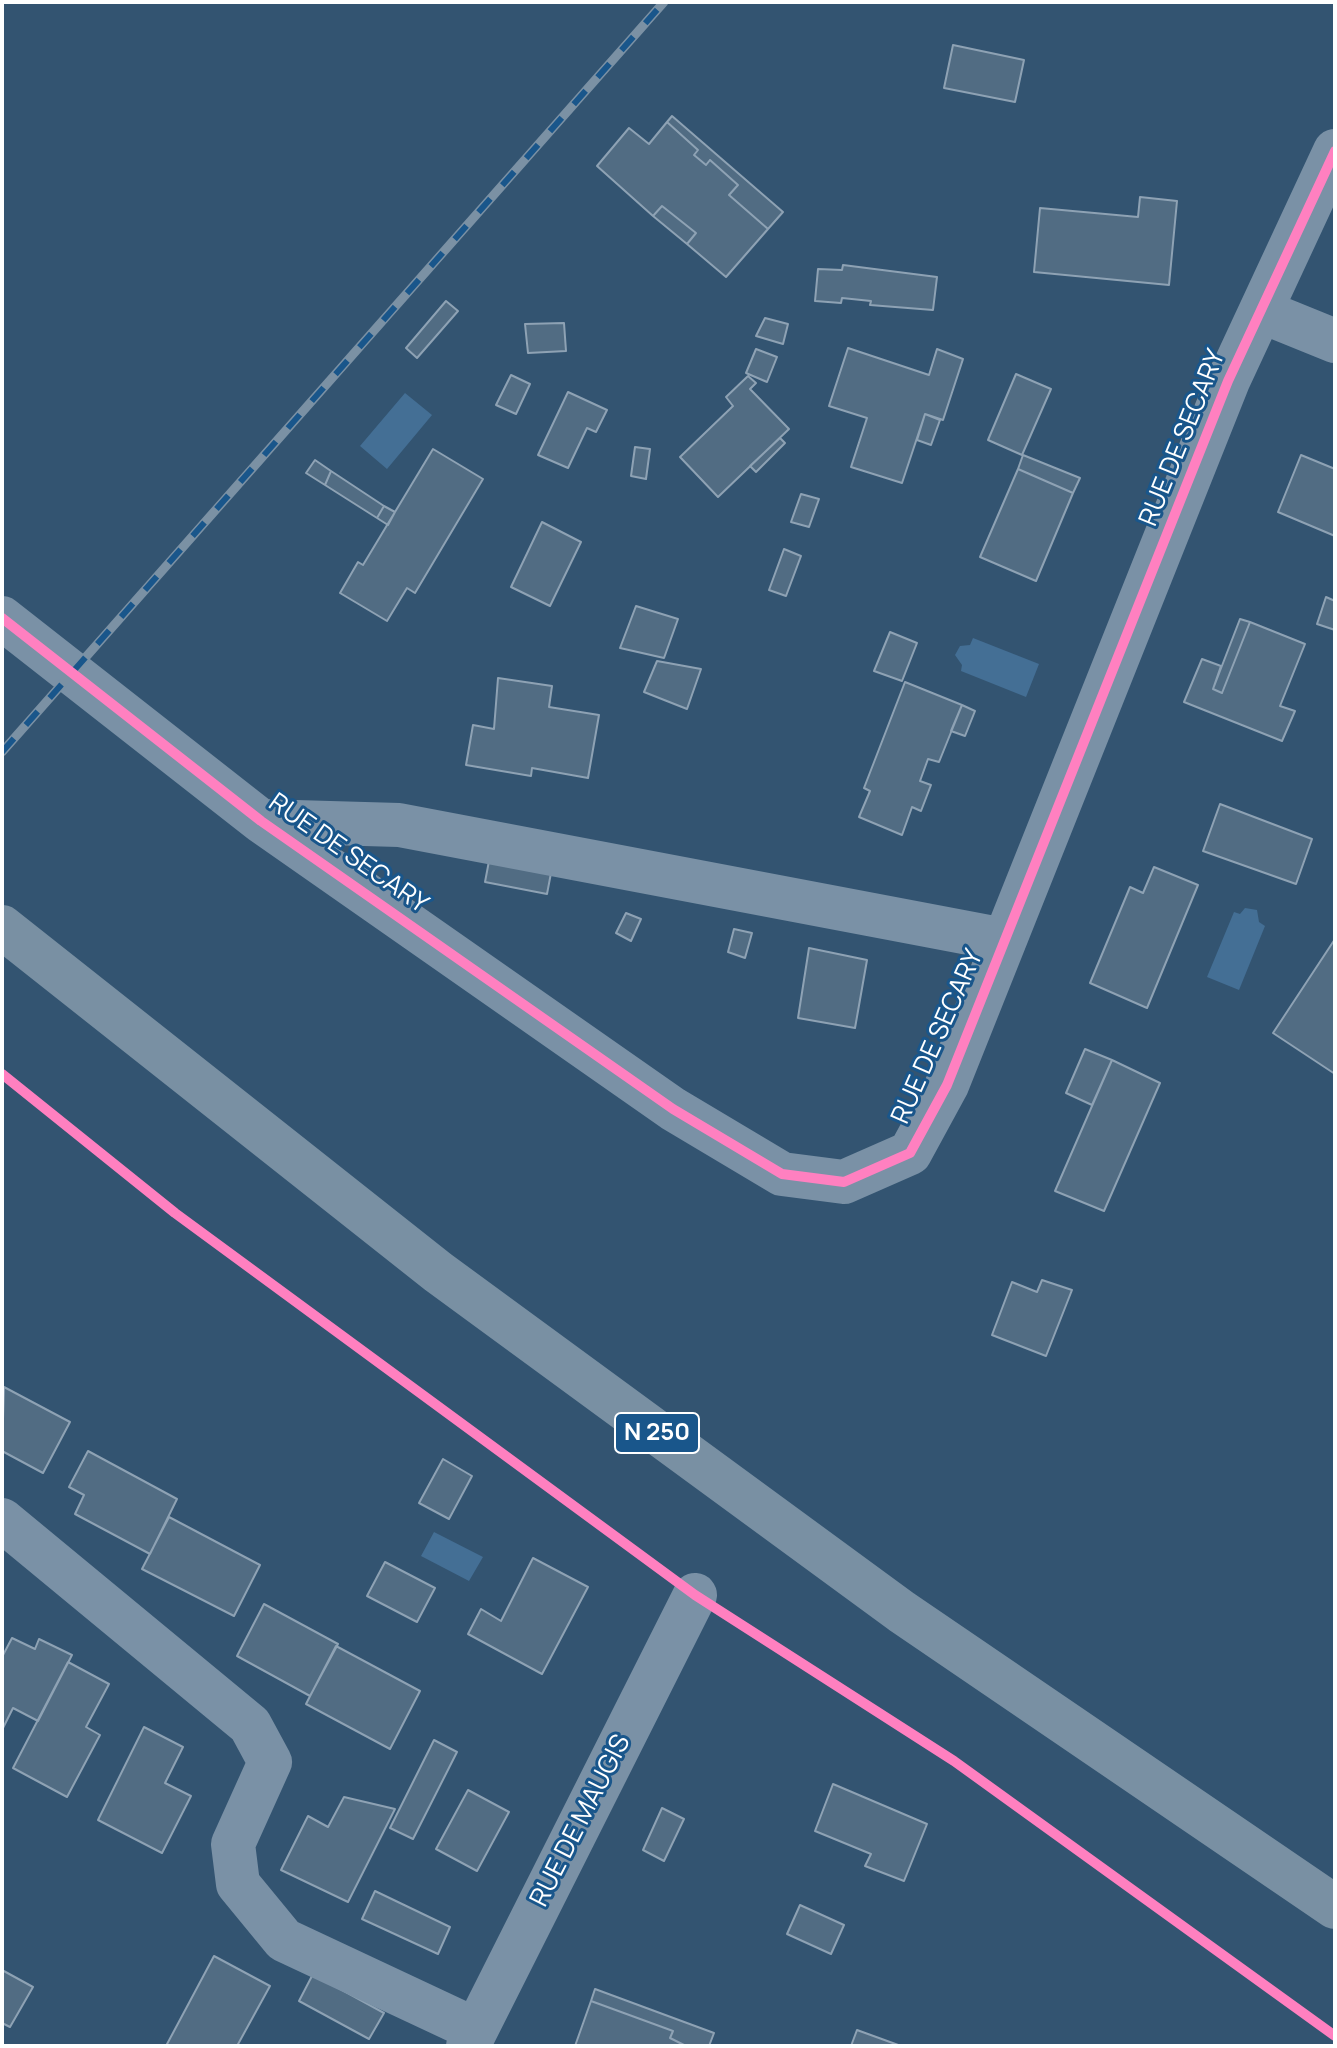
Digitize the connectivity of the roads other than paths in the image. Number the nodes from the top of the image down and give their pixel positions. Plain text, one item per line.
1 (1335, 151) edge
2 (1261, 311) junction
3 (1335, 341) edge
4 (2, 618) edge
5 (261, 821) junction
6 (2, 927) edge
7 (1005, 940) junction
8 (2, 1520) edge
9 (695, 1595) dead end
10 (1335, 1907) edge
11 (472, 2038) edge

1 - 2 street, RUE DE SECARY
2 - 3 street
2 - 7 street, RUE DE SECARY
4 - 5 street, RUE DE SECARY
5 - 7 street
5 - 7 street, RUE DE SECARY
6 - 10 main road, N 250
8 - 11 street
9 - 11 street, RUE DE MAUGIS

